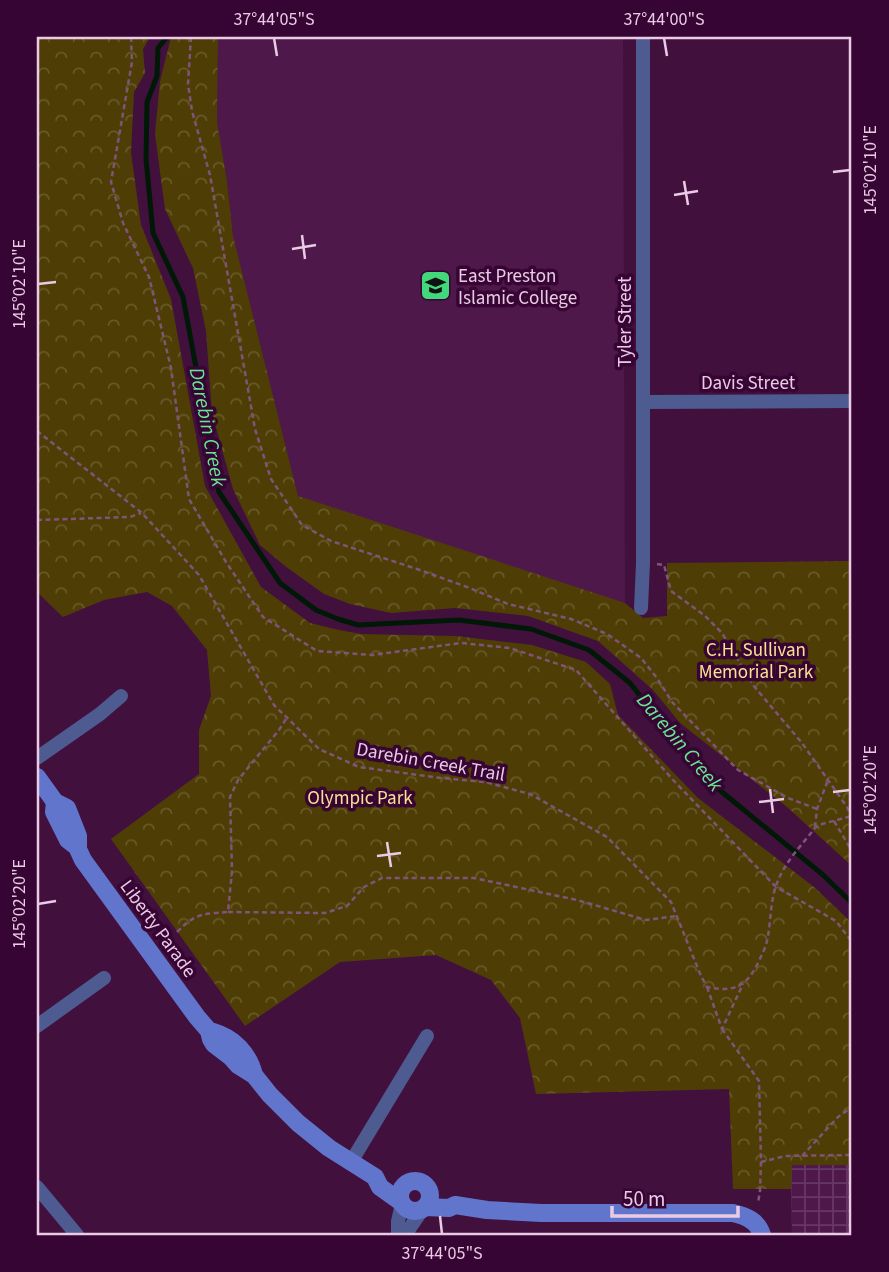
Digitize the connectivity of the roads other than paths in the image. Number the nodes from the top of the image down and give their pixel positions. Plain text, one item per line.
1 (643, 37) edge
2 (852, 401) edge
3 (643, 402) junction
4 (641, 608) dead end
5 (121, 696) dead end
6 (37, 758) edge
7 (37, 778) edge
8 (104, 978) dead end
9 (37, 1026) edge
10 (427, 1036) dead end
11 (351, 1162) junction
12 (375, 1177) junction
13 (410, 1182) junction
14 (37, 1187) edge
15 (425, 1202) junction
16 (402, 1203) junction
17 (758, 1228) edge
18 (77, 1235) edge
19 (398, 1235) edge
20 (405, 1235) edge

1 - 3 street, Tyler Street
2 - 3 street, Davis Street
3 - 4 street, Tyler Street
5 - 6 street
7 - 11 street, Liberty Parade
8 - 9 street
10 - 11 street
11 - 12 street, Liberty Parade
12 - 13 street, Liberty Parade
12 - 16 street, Liberty Parade
13 - 15 street
13 - 16 street
14 - 18 street
15 - 16 street
15 - 17 street
15 - 20 street
16 - 19 street

